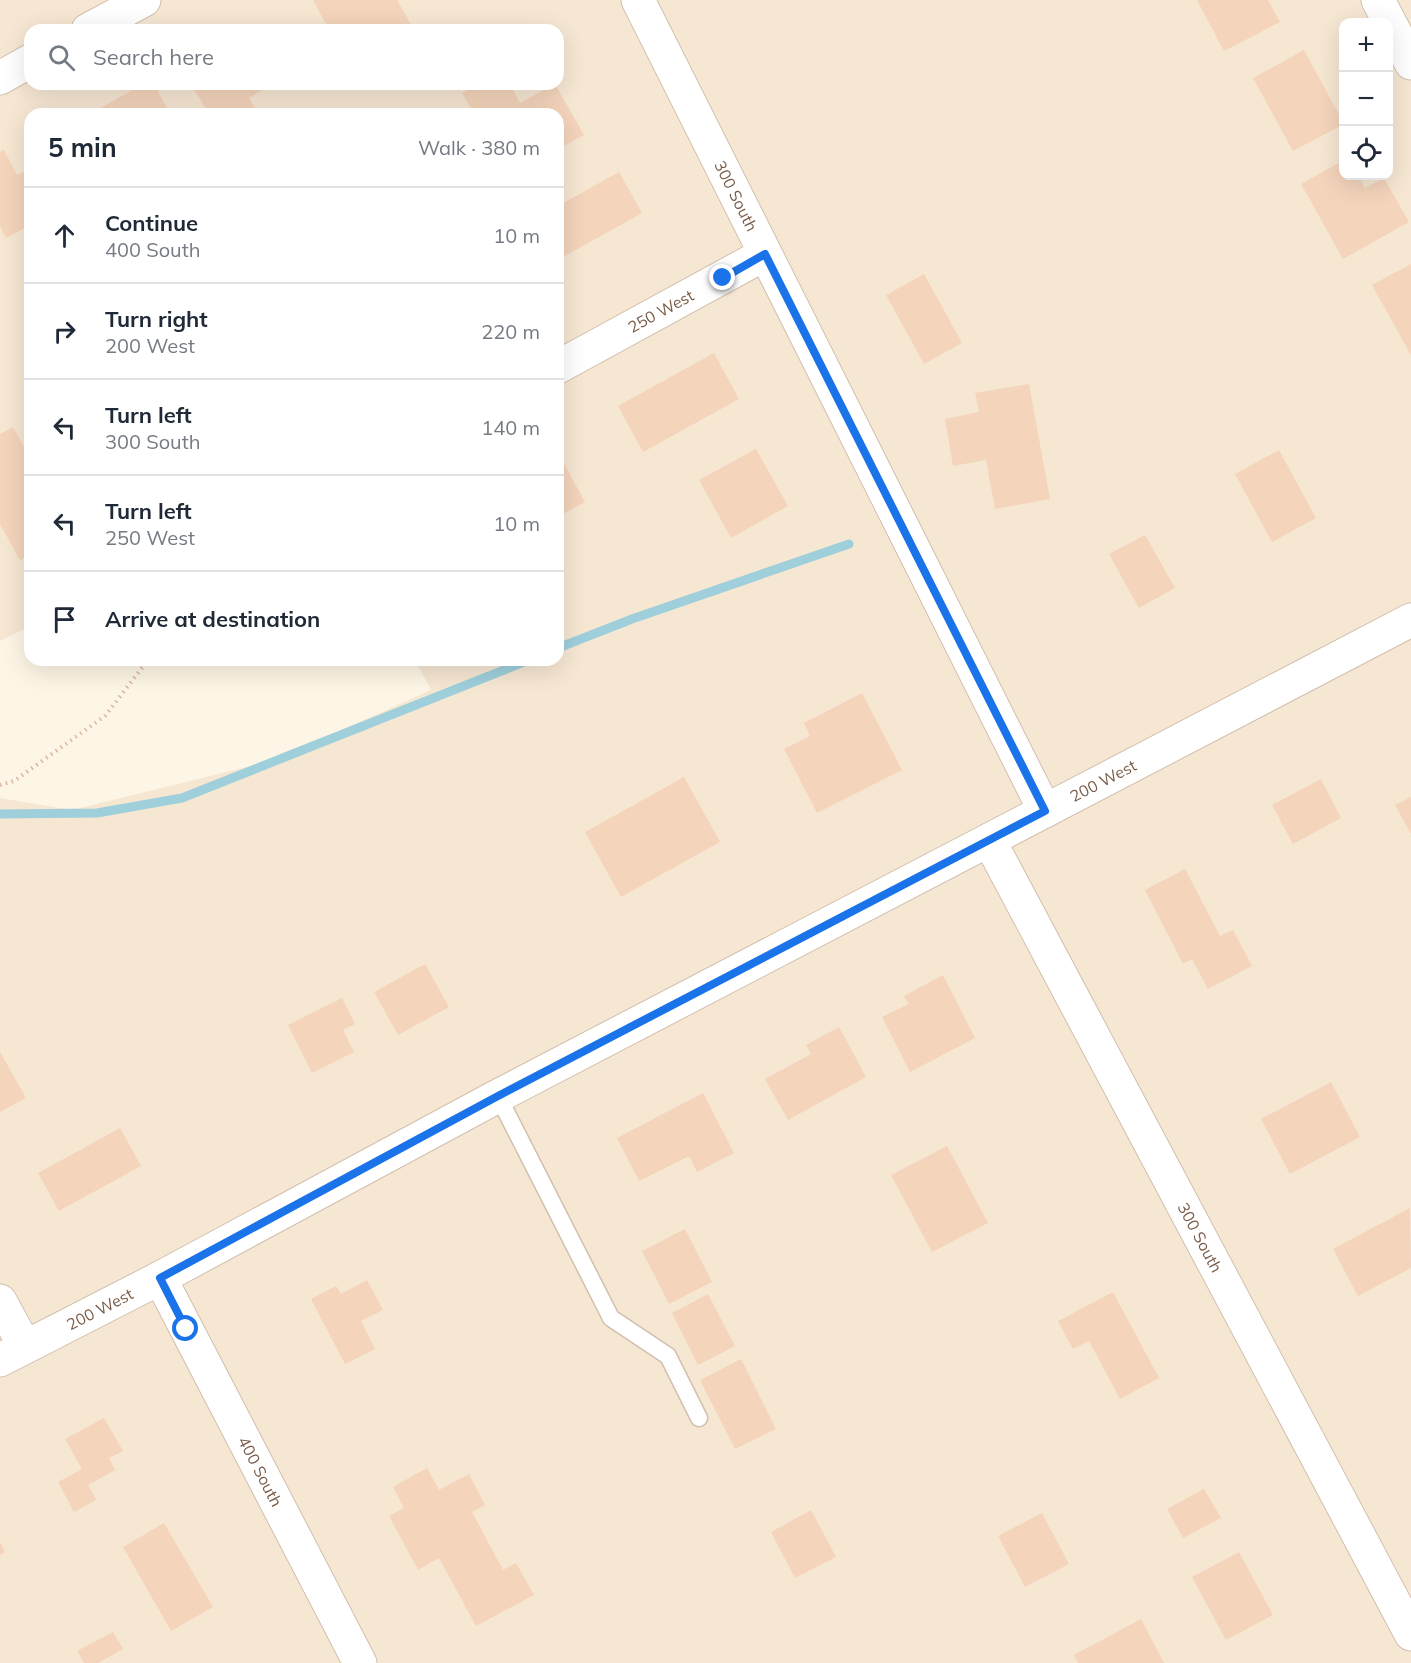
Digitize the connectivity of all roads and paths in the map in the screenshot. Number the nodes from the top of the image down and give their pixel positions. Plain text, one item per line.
1 (144, 0) edge
2 (638, 0) edge
3 (1378, 0) edge
4 (99, 24) edge
5 (1411, 63) edge
6 (24, 65) edge
7 (0, 78) edge
8 (765, 254) junction
9 (564, 364) edge
10 (1411, 620) edge
11 (143, 666) edge
12 (0, 785) edge
13 (1045, 811) junction
14 (989, 840) junction
15 (498, 1096) junction
16 (160, 1278) junction
17 (0, 1300) edge
18 (12, 1354) edge
19 (699, 1418) dead end
20 (1411, 1634) edge
21 (360, 1663) edge

1 - 4 street
2 - 8 street, 300 South
3 - 5 street
6 - 7 street
8 - 9 street, 250 West
8 - 13 street, 300 South
10 - 13 street, 200 West
11 - 12 path
13 - 14 street, 200 West
14 - 15 street, 200 West
14 - 20 street, 300 South
15 - 16 street, 200 West
15 - 19 lane
16 - 18 street, 200 West
16 - 21 street, 400 South
17 - 18 street

